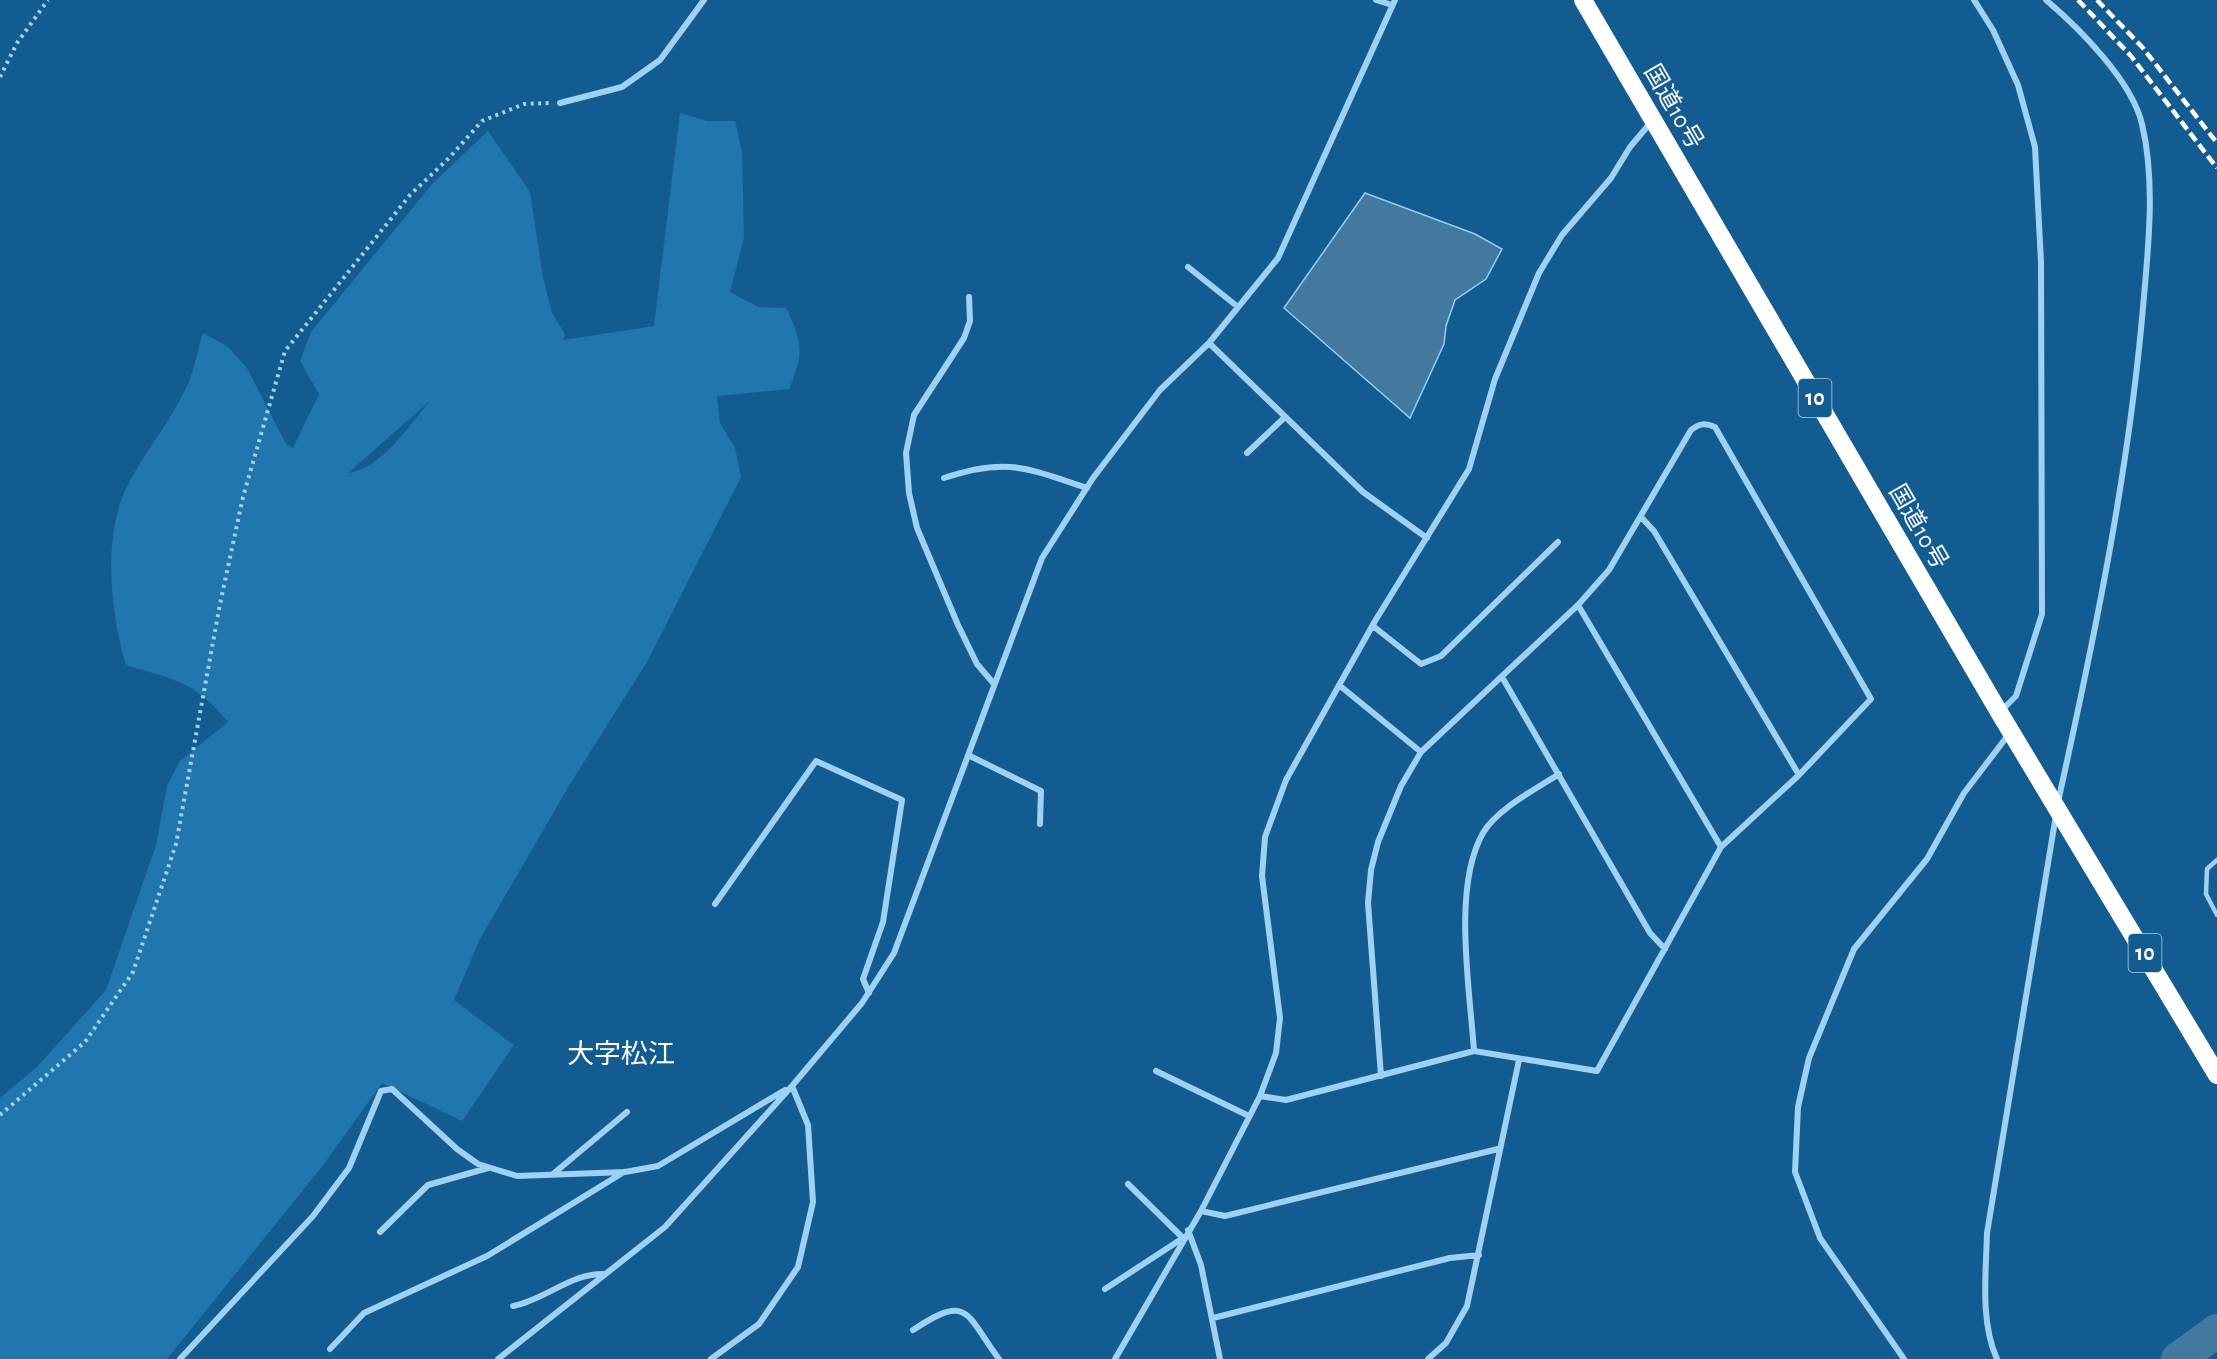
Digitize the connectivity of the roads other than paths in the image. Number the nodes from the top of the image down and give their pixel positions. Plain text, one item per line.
1 (704, 0) edge
2 (1376, 0) edge
3 (1583, 0) edge
4 (1974, 0) edge
5 (2046, 0) edge
6 (1393, 3) edge
7 (560, 103) road end
8 (1653, 121) junction
9 (1188, 267) dead end
10 (969, 297) dead end
11 (1239, 307) junction
12 (1209, 344) junction
13 (1285, 417) junction
14 (1247, 453) dead end
15 (944, 478) dead end
16 (1087, 488) junction
17 (1641, 517) junction
18 (1427, 538) junction
19 (1558, 542) dead end
20 (1578, 605) junction
21 (1372, 626) junction
22 (1502, 677) junction
23 (994, 684) junction
24 (1339, 685) junction
25 (2000, 712) junction
26 (2011, 731) junction
27 (1421, 752) junction
28 (968, 755) junction
29 (1559, 774) junction
30 (1799, 775) junction
31 (1040, 824) dead end
32 (1721, 847) junction
33 (2217, 860) edge
34 (715, 904) dead end
35 (2217, 915) edge
36 (1665, 949) junction
37 (869, 993) junction
38 (1474, 1052) junction
39 (1519, 1060) junction
40 (1156, 1071) dead end
41 (2217, 1075) edge
42 (1381, 1076) junction
43 (792, 1086) junction
44 (1260, 1096) junction
45 (627, 1112) dead end
46 (1249, 1116) junction
47 (1498, 1149) junction
48 (489, 1168) junction
49 (624, 1172) junction
50 (553, 1174) junction
51 (1128, 1184) dead end
52 (1201, 1211) junction
53 (1188, 1230) junction
54 (380, 1232) dead end
55 (1183, 1238) junction
56 (1479, 1255) junction
57 (605, 1274) junction
58 (1105, 1289) dead end
59 (513, 1306) dead end
60 (1213, 1318) junction
61 (913, 1330) dead end
62 (330, 1349) dead end
63 (180, 1359) edge
64 (498, 1359) edge
65 (711, 1359) edge
66 (999, 1359) edge
67 (1115, 1359) edge
68 (1220, 1359) edge
69 (1428, 1359) edge
70 (1904, 1359) edge
71 (1997, 1359) edge

1 - 7 street
2 - 6 street
3 - 8 highway, 国道10号 / 10
4 - 25 street
5 - 71 street
6 - 11 street
8 - 18 street
8 - 25 highway, 国道10号 / 10
9 - 11 street
10 - 23 street
11 - 12 street
12 - 13 street
12 - 16 street
13 - 14 street
13 - 18 street
15 - 16 street
16 - 23 street
17 - 20 street
17 - 30 street
17 - 30 street
18 - 21 street
19 - 21 street
20 - 22 street
20 - 32 street
21 - 24 street
22 - 27 street
22 - 29 street
23 - 28 street
24 - 27 street
24 - 44 street
25 - 26 highway, 国道10号 / 10
26 - 41 highway, 国道10号 / 10
26 - 70 street
27 - 42 street
28 - 31 street
28 - 37 street
29 - 36 street
29 - 38 street
30 - 32 street
32 - 36 street
33 - 35 lane
34 - 37 street
36 - 39 street
37 - 43 street
38 - 39 street
38 - 42 street
39 - 47 street
40 - 46 street
42 - 44 street
43 - 49 street
43 - 57 street
43 - 65 street
44 - 46 street
45 - 50 street
46 - 52 street
47 - 52 street
47 - 56 street
48 - 50 street
48 - 54 street
48 - 63 street
49 - 50 street
49 - 62 street
51 - 55 street
52 - 53 street
53 - 55 street
53 - 60 street
55 - 58 street
55 - 67 street
56 - 60 street
56 - 69 street
57 - 59 street
57 - 64 street
60 - 68 street
61 - 66 street

